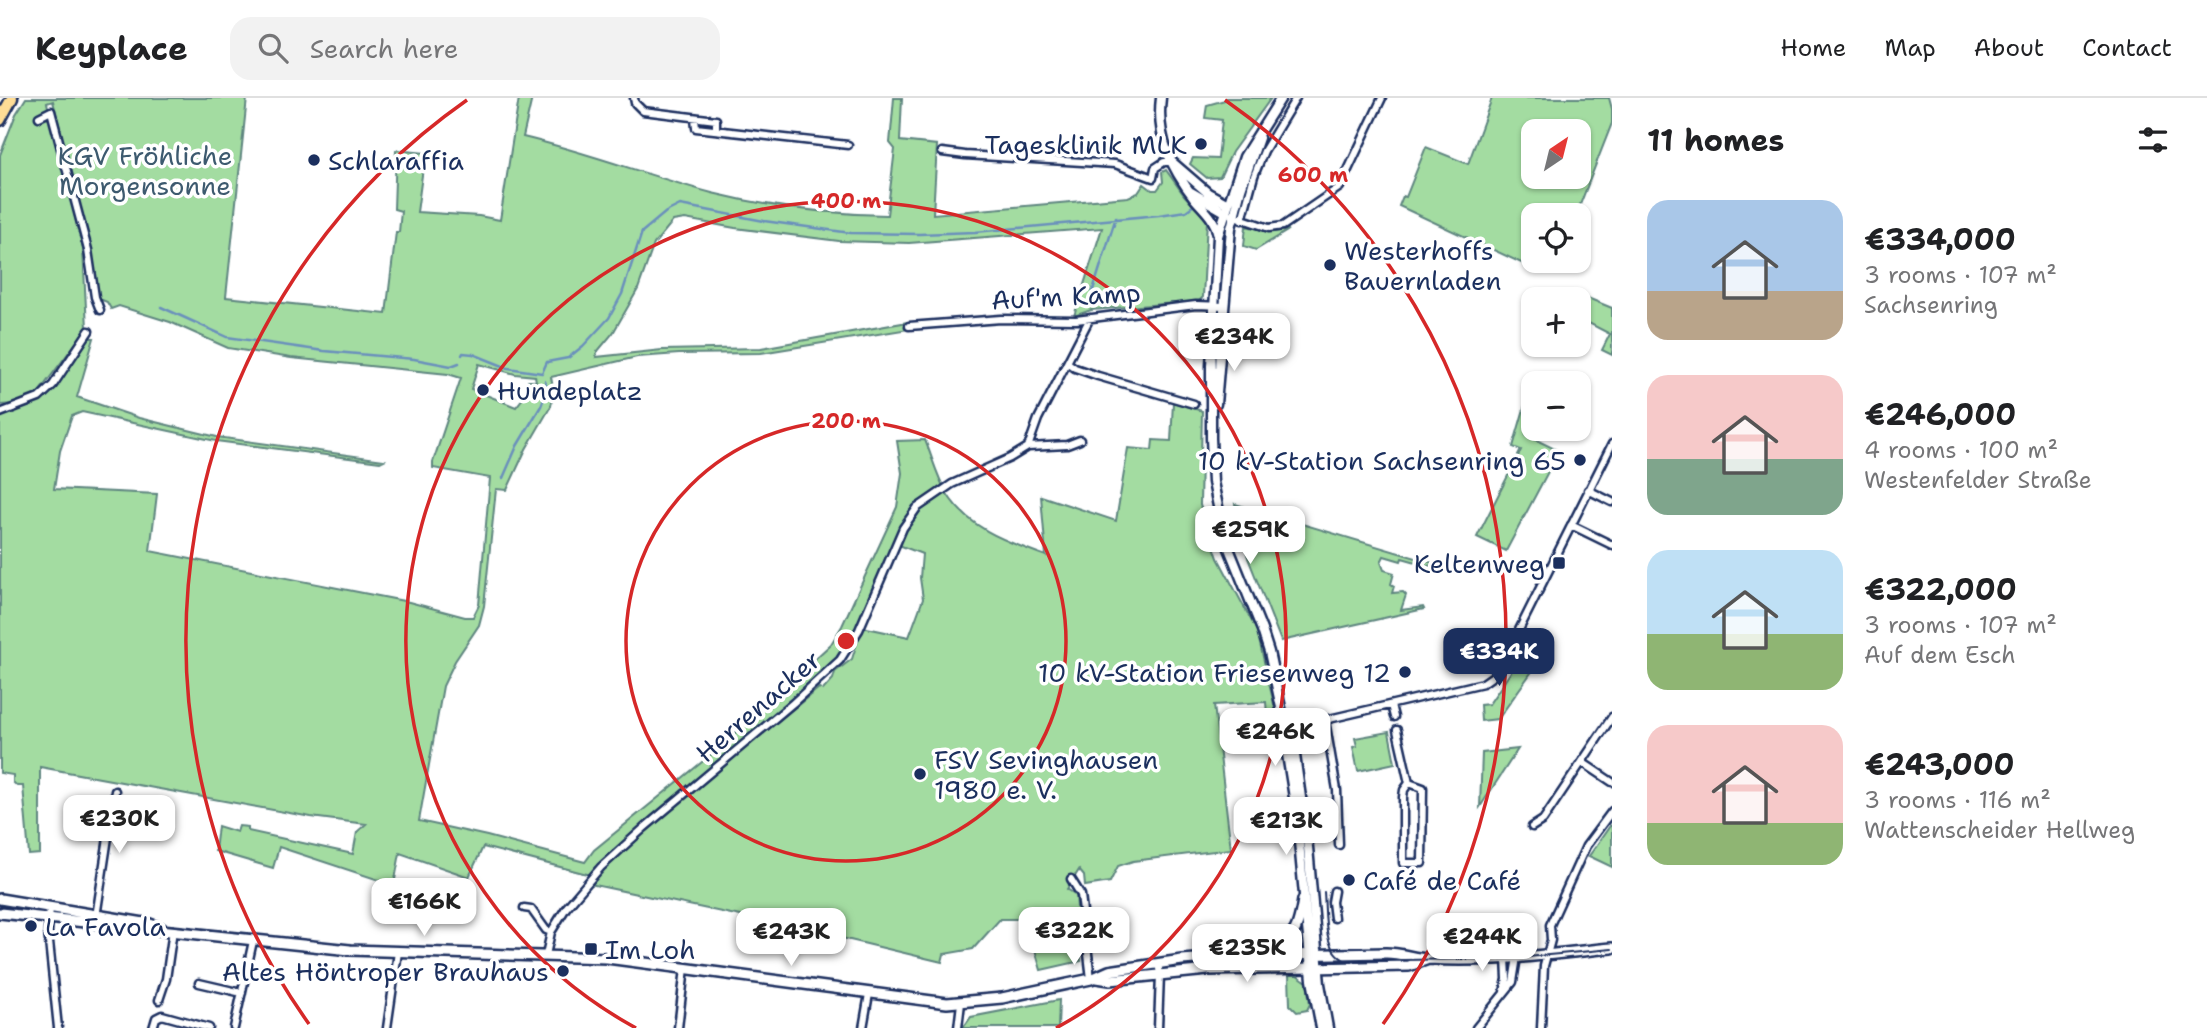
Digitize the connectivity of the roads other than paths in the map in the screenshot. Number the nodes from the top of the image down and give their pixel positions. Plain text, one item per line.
1 (12, 98) edge
2 (634, 98) edge
3 (1161, 98) edge
4 (1281, 98) edge
5 (1296, 98) edge
6 (1382, 98) edge
7 (39, 117) dead end
8 (0, 120) edge
9 (1260, 133) junction
10 (848, 145) dead end
11 (942, 152) dead end
12 (1172, 162) junction
13 (1191, 192) junction
14 (1226, 208) junction
15 (1238, 218) junction
16 (1218, 236) junction
17 (1214, 305) junction
18 (1224, 306) junction
19 (100, 310) dead end
20 (1090, 318) junction
21 (909, 326) dead end
22 (89, 331) dead end
23 (1068, 363) junction
24 (1194, 404) dead end
25 (1, 412) edge
26 (1211, 438) junction
27 (1080, 440) dead end
28 (1612, 444) edge
29 (1028, 447) junction
30 (1588, 490) junction
31 (1612, 502) edge
32 (1571, 525) junction
33 (1612, 545) edge
34 (1391, 705) junction
35 (1283, 717) junction
36 (1394, 717) dead end
37 (1612, 717) edge
38 (1325, 720) junction
39 (1299, 726) junction
40 (1397, 730) dead end
41 (1289, 741) junction
42 (1582, 762) junction
43 (1612, 782) edge
44 (1409, 783) junction
45 (115, 791) dead end
46 (1612, 811) edge
47 (1532, 827) dead end
48 (1339, 845) dead end
49 (1071, 879) dead end
50 (1334, 891) dead end
51 (0, 899) edge
52 (1303, 900) junction
53 (524, 908) dead end
54 (49, 912) junction
55 (0, 913) edge
56 (1334, 918) dead end
57 (96, 919) junction
58 (173, 930) junction
59 (551, 932) junction
60 (253, 941) junction
61 (1612, 948) edge
62 (398, 953) junction
63 (1314, 954) junction
64 (1548, 954) junction
65 (546, 955) junction
66 (1263, 956) junction
67 (1517, 957) junction
68 (1506, 958) junction
69 (1426, 960) junction
70 (1158, 963) junction
71 (685, 968) junction
72 (1315, 968) junction
73 (1160, 974) junction
74 (1094, 978) junction
75 (199, 983) dead end
76 (242, 993) junction
77 (869, 994) junction
78 (1504, 994) junction
79 (159, 1000) dead end
80 (961, 1003) junction
81 (58, 1028) edge
82 (153, 1028) edge
83 (209, 1028) edge
84 (234, 1028) edge
85 (387, 1028) edge
86 (678, 1028) edge
87 (863, 1028) edge
88 (958, 1028) edge
89 (1158, 1028) edge
90 (1321, 1028) edge
91 (1328, 1028) edge
92 (1476, 1028) edge
93 (1541, 1028) edge

1 - 8 main road
2 - 10 street
3 - 12 street
4 - 9 street
5 - 15 street
6 - 15 street
7 - 19 street
9 - 14 street
9 - 15 street
11 - 12 street
12 - 13 street
12 - 14 street
13 - 14 street
13 - 16 street
14 - 15 street
14 - 16 street
15 - 18 street
16 - 17 street
17 - 18 street, Auf'm Kamp
17 - 20 street, Auf'm Kamp
17 - 26 street
18 - 26 street
20 - 21 street, Auf'm Kamp
20 - 23 street
22 - 25 street
23 - 24 street
23 - 29 street
26 - 35 street
27 - 29 street, Herrenacker
28 - 30 street
29 - 59 street, Herrenacker
30 - 31 street
30 - 32 street
32 - 33 street
32 - 34 street
34 - 36 street
34 - 38 street
35 - 39 street
35 - 41 street
37 - 42 street
38 - 39 street
38 - 48 street
39 - 41 street
40 - 44 street
41 - 52 street
41 - 63 street
42 - 43 street
42 - 47 street
44 - 44 street
45 - 57 street
46 - 64 street
49 - 74 street
50 - 56 street
51 - 54 main road
52 - 63 street
52 - 66 main road
53 - 59 street
54 - 55 main road
54 - 57 main road
54 - 81 street
57 - 58 main road
58 - 60 main road
58 - 79 street
59 - 65 street, Herrenacker
60 - 62 main road
60 - 76 street
61 - 64 main road
62 - 65 main road
62 - 85 street
63 - 66 main road
63 - 69 main road
63 - 72 street
64 - 67 main road
64 - 93 street
65 - 71 main road
66 - 70 main road
67 - 68 main road
67 - 78 street
68 - 69 main road
68 - 78 street
69 - 72 main road
70 - 73 street
70 - 74 main road
71 - 77 main road
71 - 86 street
72 - 73 main road
72 - 90 street
72 - 91 street
73 - 74 main road
73 - 89 street
74 - 80 main road
75 - 76 street
76 - 84 street
77 - 80 main road
77 - 87 street
78 - 92 street
80 - 88 street
82 - 83 street

